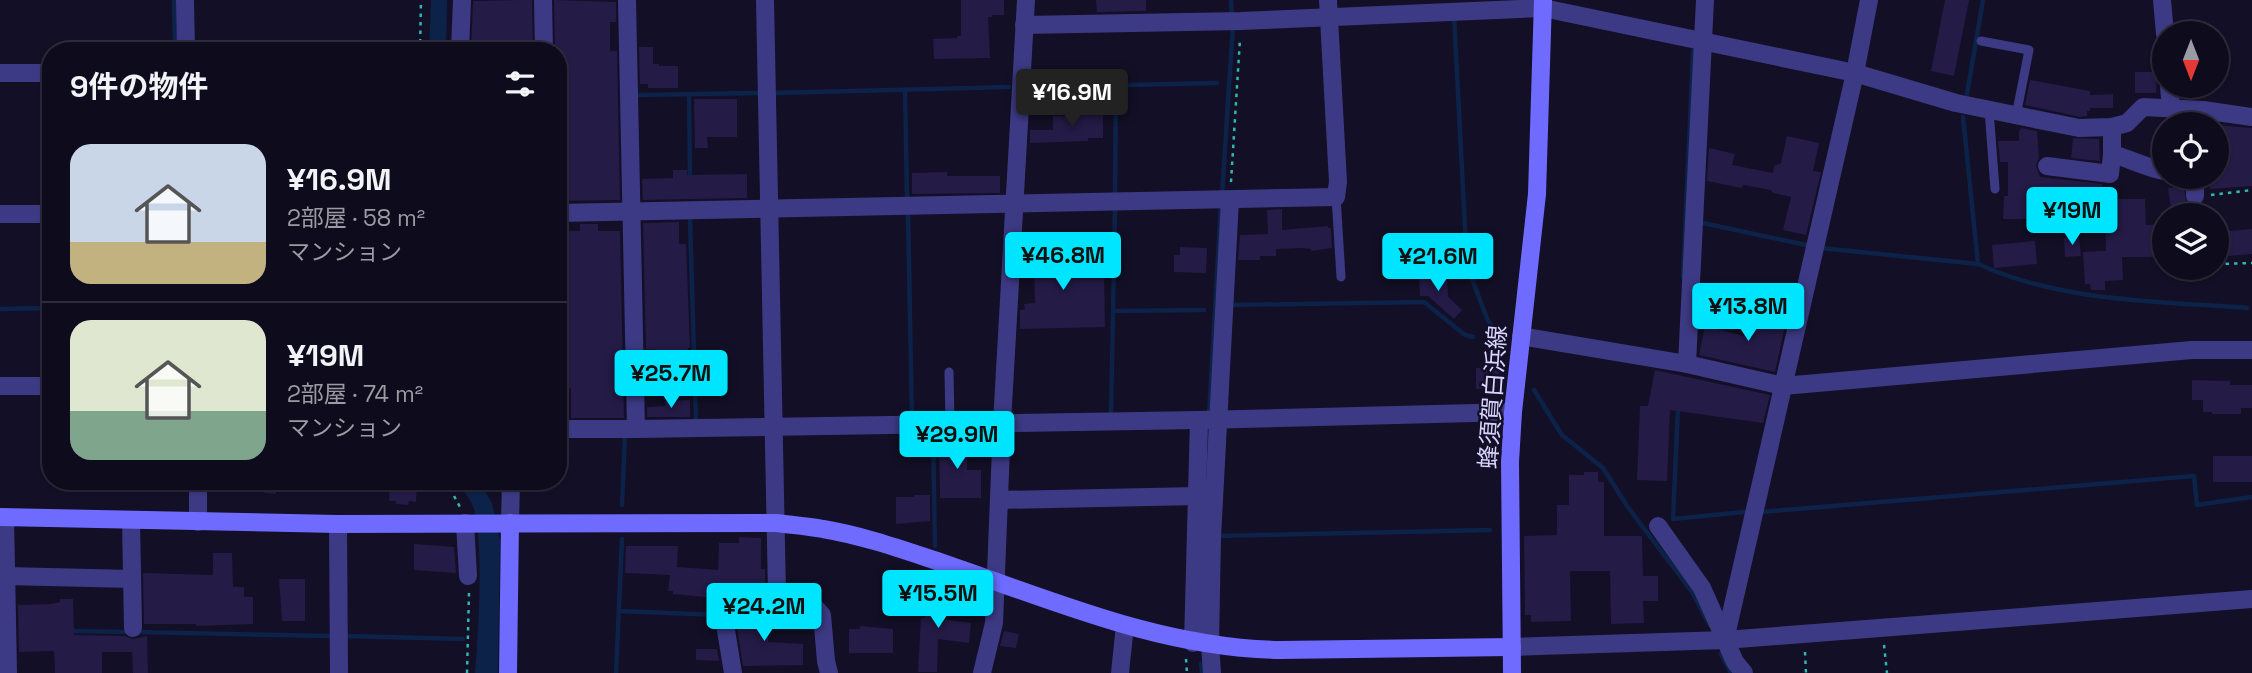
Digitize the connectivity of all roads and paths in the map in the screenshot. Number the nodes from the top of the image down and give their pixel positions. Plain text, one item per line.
1 (186, 0) edge
2 (421, 0) edge
3 (462, 0) edge
4 (543, 0) edge
5 (627, 0) edge
6 (765, 0) edge
7 (1026, 0) edge
8 (1705, 0) edge
9 (1869, 0) edge
10 (2162, 0) edge
11 (1543, 4) edge
12 (1329, 8) edge
13 (1235, 21) junction
14 (2164, 21) edge
15 (1024, 25) junction
16 (1981, 41) dead end
17 (186, 42) edge
18 (420, 42) edge
19 (460, 42) edge
20 (544, 42) edge
21 (1703, 42) junction
22 (0, 73) edge
23 (42, 73) edge
24 (1855, 73) junction
25 (2170, 98) edge
26 (2171, 108) junction
27 (1989, 110) junction
28 (2016, 116) junction
29 (2252, 117) edge
30 (2112, 127) junction
31 (2112, 154) junction
32 (2047, 166) dead end
33 (2152, 168) edge
34 (1995, 189) dead end
35 (2195, 189) edge
36 (2252, 190) edge
37 (2195, 196) joint
38 (1336, 197) junction
39 (1224, 200) junction
40 (1014, 205) junction
41 (769, 209) junction
42 (632, 212) junction
43 (567, 213) edge
44 (0, 214) edge
45 (42, 214) edge
46 (2252, 263) edge
47 (2229, 264) edge
48 (1341, 277) dead end
49 (1521, 336) junction
50 (2252, 349) edge
51 (1688, 364) junction
52 (949, 372) dead end
53 (0, 386) edge
54 (42, 386) edge
55 (1783, 386) junction
56 (1513, 412) junction
57 (1208, 419) junction
58 (1002, 423) junction
59 (950, 424) junction
60 (774, 427) junction
61 (567, 429) edge
62 (636, 429) junction
63 (198, 490) edge
64 (451, 490) edge
65 (510, 490) edge
66 (1198, 496) junction
67 (999, 500) junction
68 (3, 517) edge
69 (131, 520) junction
70 (198, 522) junction
71 (465, 523) junction
72 (504, 523) junction
73 (776, 523) junction
74 (338, 524) junction
75 (1658, 527) dead end
76 (6, 576) junction
77 (468, 576) joint
78 (132, 579) junction
79 (996, 582) junction
80 (777, 593) junction
81 (2252, 599) edge
82 (1125, 625) junction
83 (133, 628) dead end
84 (1883, 628) junction
85 (1803, 634) junction
86 (1726, 640) junction
87 (1202, 644) junction
88 (1512, 647) junction
89 (8, 673) edge
90 (339, 673) edge
91 (467, 673) edge
92 (508, 673) edge
93 (733, 673) edge
94 (830, 673) edge
95 (982, 673) edge
96 (1119, 673) edge
97 (1212, 673) edge
98 (1512, 673) edge
99 (1744, 673) edge
100 (1806, 673) edge
101 (1887, 673) edge

1 - 17 street
2 - 18 path
3 - 19 street
4 - 20 street
5 - 42 street
6 - 41 street
7 - 15 street
8 - 21 street
9 - 24 street
10 - 14 street
11 - 12 street
11 - 21 street
11 - 49 street, 蜂須賀白浜線
12 - 13 street
12 - 38 street
13 - 15 street
13 - 39 path
15 - 40 street
16 - 28 lane
21 - 24 street
21 - 51 street
22 - 23 street
24 - 27 street
24 - 55 street
25 - 26 street
26 - 29 street
26 - 30 street
27 - 28 street
27 - 34 lane
28 - 30 street
30 - 31 street
31 - 32 street
31 - 33 street
35 - 37 street
36 - 37 path
38 - 39 street
38 - 48 lane
39 - 40 street
39 - 57 street
40 - 41 street
40 - 58 street
41 - 42 street
41 - 60 street
42 - 43 street
42 - 62 street
44 - 45 street
46 - 47 path
49 - 51 street
49 - 56 street, 蜂須賀白浜線
50 - 55 street
51 - 55 street
52 - 59 lane
53 - 54 street
55 - 86 street
56 - 57 street
56 - 88 street, 蜂須賀白浜線
57 - 58 street
57 - 66 street
57 - 87 street
58 - 59 street
58 - 67 street
59 - 60 street
60 - 62 street
60 - 73 street
61 - 62 street
63 - 70 street
64 - 71 path
65 - 72 street
66 - 67 street
66 - 87 street
67 - 79 street
68 - 69 street
68 - 76 street
69 - 70 street
69 - 78 street
70 - 74 street
71 - 72 street
71 - 74 street
71 - 77 street
72 - 73 street
72 - 92 street
73 - 79 street
73 - 80 street
74 - 90 street
75 - 86 street
76 - 78 street
76 - 89 street
77 - 91 path
78 - 83 street
79 - 82 street
79 - 95 street
80 - 93 street
80 - 94 street
81 - 84 street
82 - 87 street
82 - 96 street
84 - 85 street
84 - 101 path
85 - 86 street
85 - 100 path
86 - 88 street
86 - 99 street
87 - 88 street
87 - 97 street
88 - 98 street, 蜂須賀白浜線

